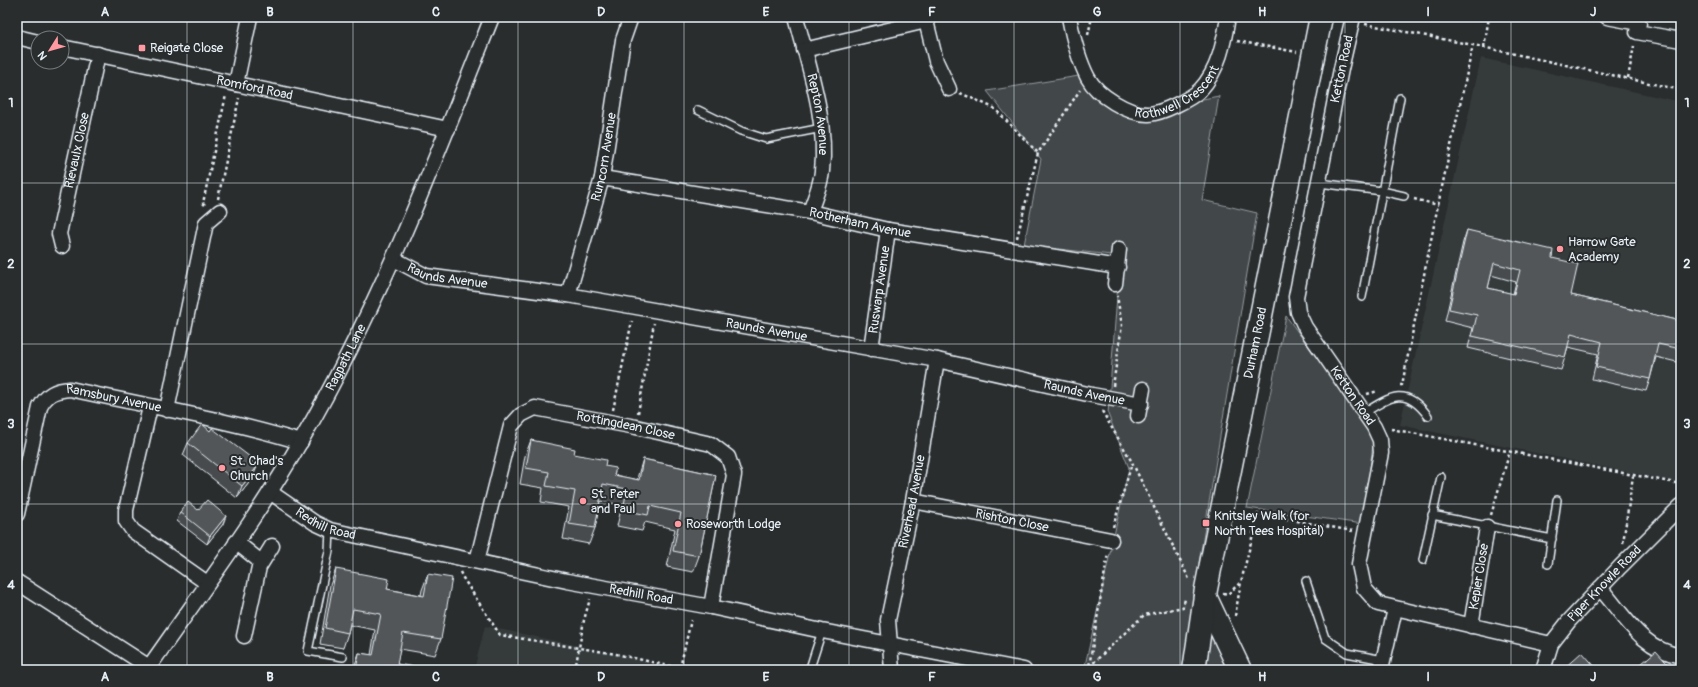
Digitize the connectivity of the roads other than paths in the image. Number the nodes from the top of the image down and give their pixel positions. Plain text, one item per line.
1 (250, 17) edge
2 (492, 17) edge
3 (631, 17) edge
4 (796, 17) edge
5 (1069, 17) edge
6 (1228, 17) edge
7 (1321, 17) edge
8 (1607, 17) edge
9 (925, 19) edge
10 (1353, 19) edge
11 (1638, 24) edge
12 (17, 37) edge
13 (30, 40) edge
14 (1681, 40) edge
15 (70, 49) edge
16 (804, 50) junction
17 (98, 54) junction
18 (236, 83) junction
19 (949, 89) road end
20 (1400, 98) dead end
21 (698, 110) dead end
22 (448, 128) junction
23 (822, 128) junction
24 (602, 178) junction
25 (1319, 183) junction
26 (1382, 191) junction
27 (1404, 196) road end
28 (810, 212) junction
29 (217, 214) road end
30 (888, 230) junction
31 (62, 246) dead end
32 (1119, 250) dead end
33 (394, 259) junction
34 (1118, 267) junction
35 (1115, 284) road end
36 (568, 295) junction
37 (1362, 297) dead end
38 (871, 349) junction
39 (937, 360) junction
40 (1143, 389) dead end
41 (150, 407) junction
42 (167, 410) junction
43 (1364, 413) junction
44 (1428, 416) dead end
45 (301, 442) junction
46 (1441, 477) dead end
47 (20, 482) edge
48 (270, 492) junction
49 (1557, 500) dead end
50 (913, 501) junction
51 (1681, 506) edge
52 (17, 514) edge
53 (1432, 515) junction
54 (1488, 527) junction
55 (330, 530) junction
56 (1552, 539) junction
57 (1110, 540) road end
58 (236, 542) junction
59 (272, 546) dead end
60 (1423, 560) dead end
61 (477, 561) junction
62 (260, 562) junction
63 (1548, 564) dead end
64 (1306, 581) dead end
65 (17, 582) edge
66 (207, 584) junction
67 (1600, 588) junction
68 (1201, 590) junction
69 (711, 607) junction
70 (1395, 609) junction
71 (1471, 626) junction
72 (822, 631) junction
73 (244, 636) dead end
74 (890, 643) junction
75 (1551, 644) junction
76 (1681, 656) edge
77 (344, 657) dead end
78 (1382, 665) edge
79 (148, 668) edge
80 (813, 670) edge
81 (892, 670) edge
82 (1024, 670) edge
83 (1176, 670) edge
84 (1191, 670) edge
85 (1194, 670) edge
86 (1240, 670) edge
87 (1543, 670) edge

1 - 18 street
2 - 22 street, Ragpath Lane
3 - 24 street, Runcorn Avenue
4 - 16 street, Repton Avenue
5 - 6 street, Rothwell Crescent
7 - 68 main road, Durham Road
8 - 11 street
9 - 16 street
9 - 19 street
10 - 25 street, Ketton Road
11 - 14 street
12 - 13 street
15 - 17 street, Romford Road
16 - 23 street, Repton Avenue
17 - 18 street, Romford Road
17 - 31 street, Rievaulx Close
18 - 22 street, Romford Road
20 - 26 lane
21 - 23 lane
22 - 33 street, Ragpath Lane
23 - 28 street, Repton Avenue
24 - 28 street, Rotherham Avenue
24 - 36 street, Runcorn Avenue
25 - 26 lane
25 - 43 street, Ketton Road
26 - 27 lane
26 - 37 lane
28 - 30 street, Rotherham Avenue
29 - 42 street
30 - 34 street, Rotherham Avenue
30 - 38 street, Ruswarp Avenue
32 - 34 street
33 - 36 street, Raunds Avenue
33 - 45 street, Ragpath Lane
34 - 35 street
36 - 38 street, Raunds Avenue
38 - 39 street, Raunds Avenue
39 - 40 street, Raunds Avenue
39 - 50 street, Riverhead Avenue
41 - 42 street, Ramsbury Avenue
41 - 47 street, Ramsbury Avenue
41 - 66 street
42 - 45 street, Ramsbury Avenue
43 - 44 lane
43 - 70 street, Ketton Road
45 - 48 street, Ragpath Lane
46 - 53 lane
47 - 52 street, Ramsbury Avenue
48 - 55 street, Redhill Road
48 - 58 street, Ragpath Lane
49 - 56 lane
50 - 57 street, Rishton Close
50 - 74 street, Riverhead Avenue
51 - 67 street, Piper Knowle Road
53 - 54 lane
53 - 60 lane
54 - 56 lane
54 - 71 street, Kepier Close
55 - 61 street, Redhill Road
55 - 77 lane
56 - 63 lane
58 - 62 street
58 - 66 street, Ragpath Lane
59 - 62 street
61 - 69 street, Redhill Road
61 - 69 street, Rottingdean Close
62 - 73 street
64 - 78 lane
65 - 79 street
66 - 79 street, Ragpath Lane
67 - 75 street, Piper Knowle Road
67 - 76 street
68 - 85 main road, Durham Road
68 - 86 main road
69 - 72 street, Redhill Road
70 - 71 street, Ketton Road
70 - 78 street
71 - 75 street, Ketton Road
72 - 74 street, Redhill Road
72 - 80 lane
74 - 81 street, Riverhead Avenue
74 - 82 street, Redhill Road
75 - 87 street, Piper Knowle Road
83 - 84 main road

